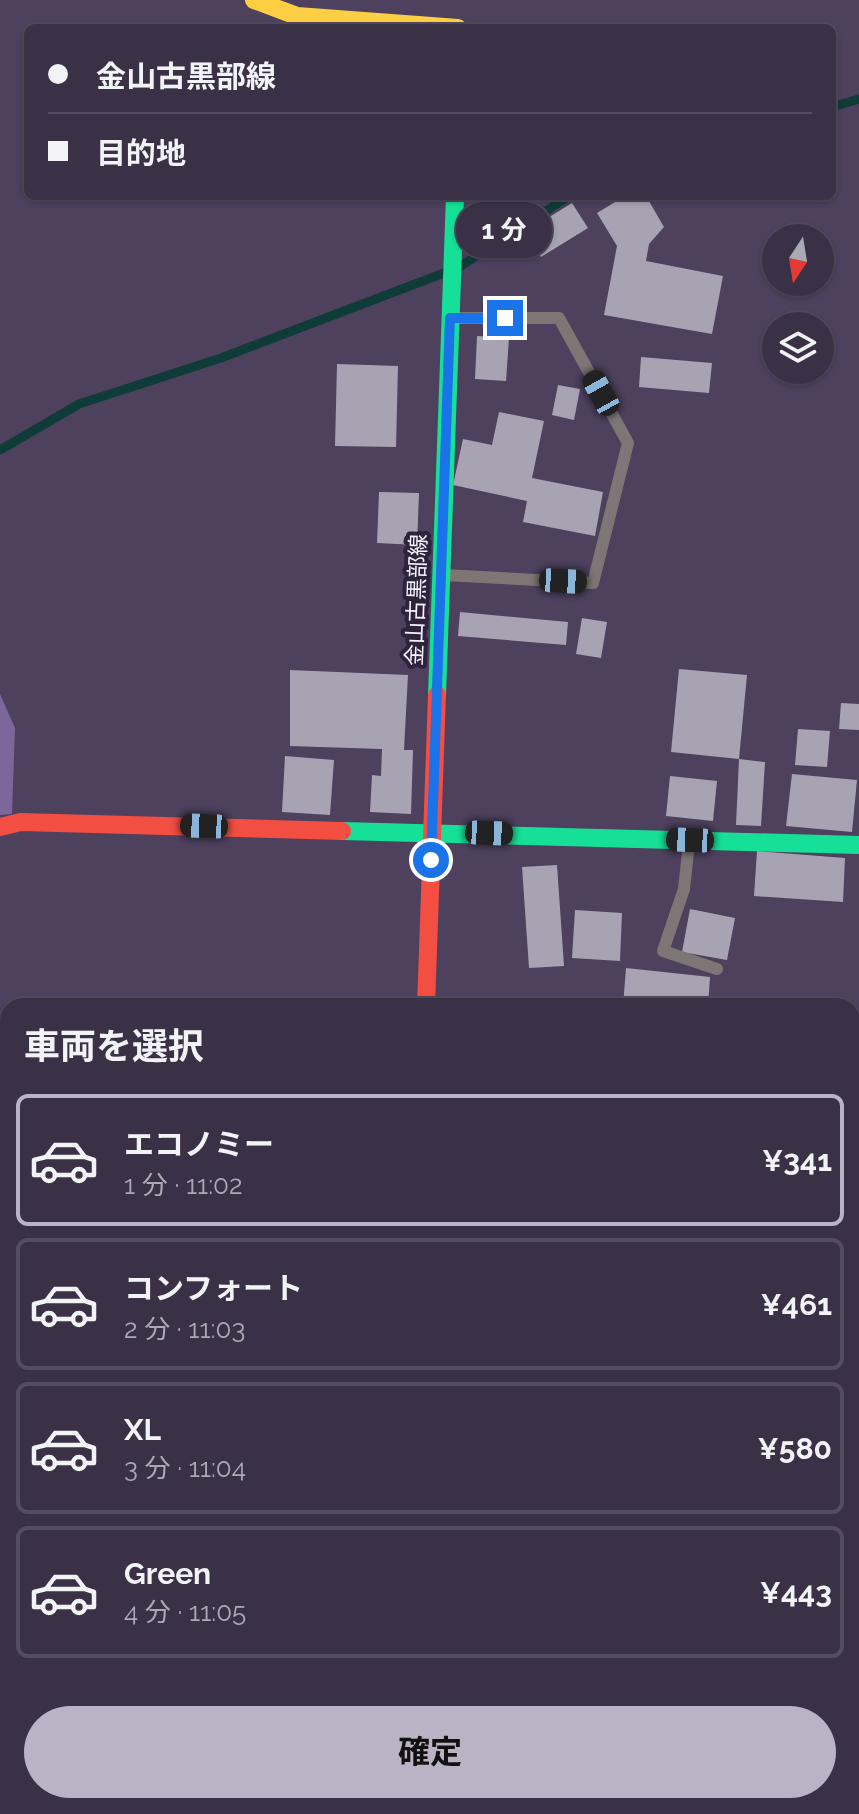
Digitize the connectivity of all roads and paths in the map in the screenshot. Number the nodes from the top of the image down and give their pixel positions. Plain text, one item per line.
1 (254, 0) edge
2 (460, 23) edge
3 (455, 200) edge
4 (450, 318) junction
5 (441, 574) junction
6 (0, 827) edge
7 (432, 831) junction
8 (690, 840) junction
9 (859, 845) edge
10 (717, 969) dead end
11 (426, 998) edge

1 - 2 street
3 - 4 street, 金山古黒部線
4 - 5 street, 金山古黒部線
4 - 5 lane
5 - 7 street, 金山古黒部線
6 - 7 street
7 - 8 street
7 - 11 street, 金山古黒部線
8 - 9 street
8 - 10 lane

